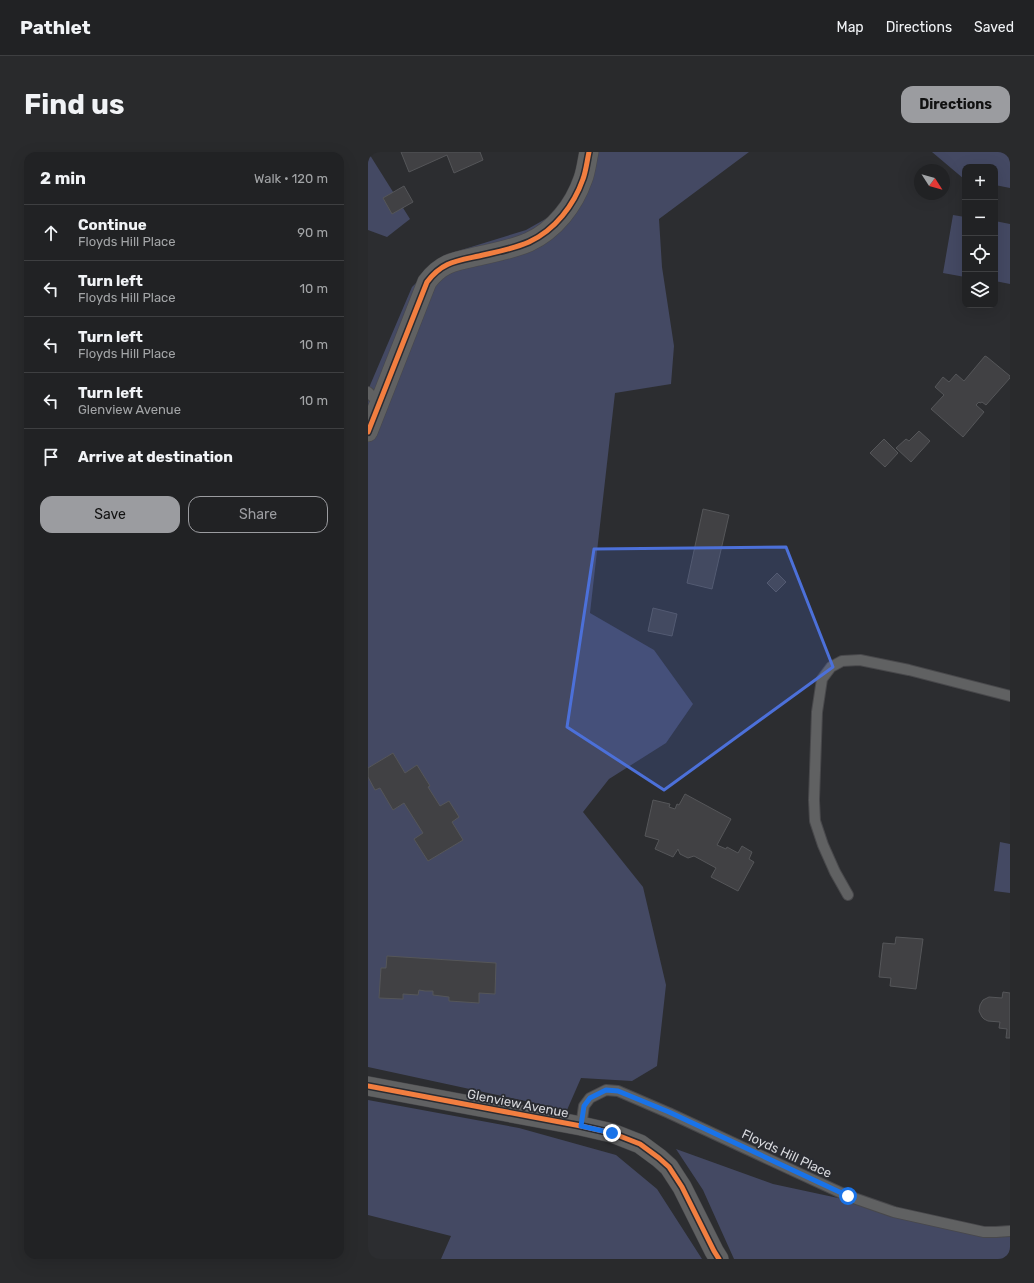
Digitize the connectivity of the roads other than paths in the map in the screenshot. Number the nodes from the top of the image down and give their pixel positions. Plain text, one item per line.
1 (589, 152) edge
2 (374, 397) edge
3 (368, 432) edge
4 (1010, 696) edge
5 (848, 895) dead end
6 (368, 1086) edge
7 (581, 1126) junction
8 (1010, 1231) edge
9 (719, 1259) edge

1 - 2 street
2 - 3 street
4 - 5 lane
6 - 7 street, Glenview Avenue
7 - 8 lane, Floyds Hill Place
7 - 9 street, Glenview Avenue

